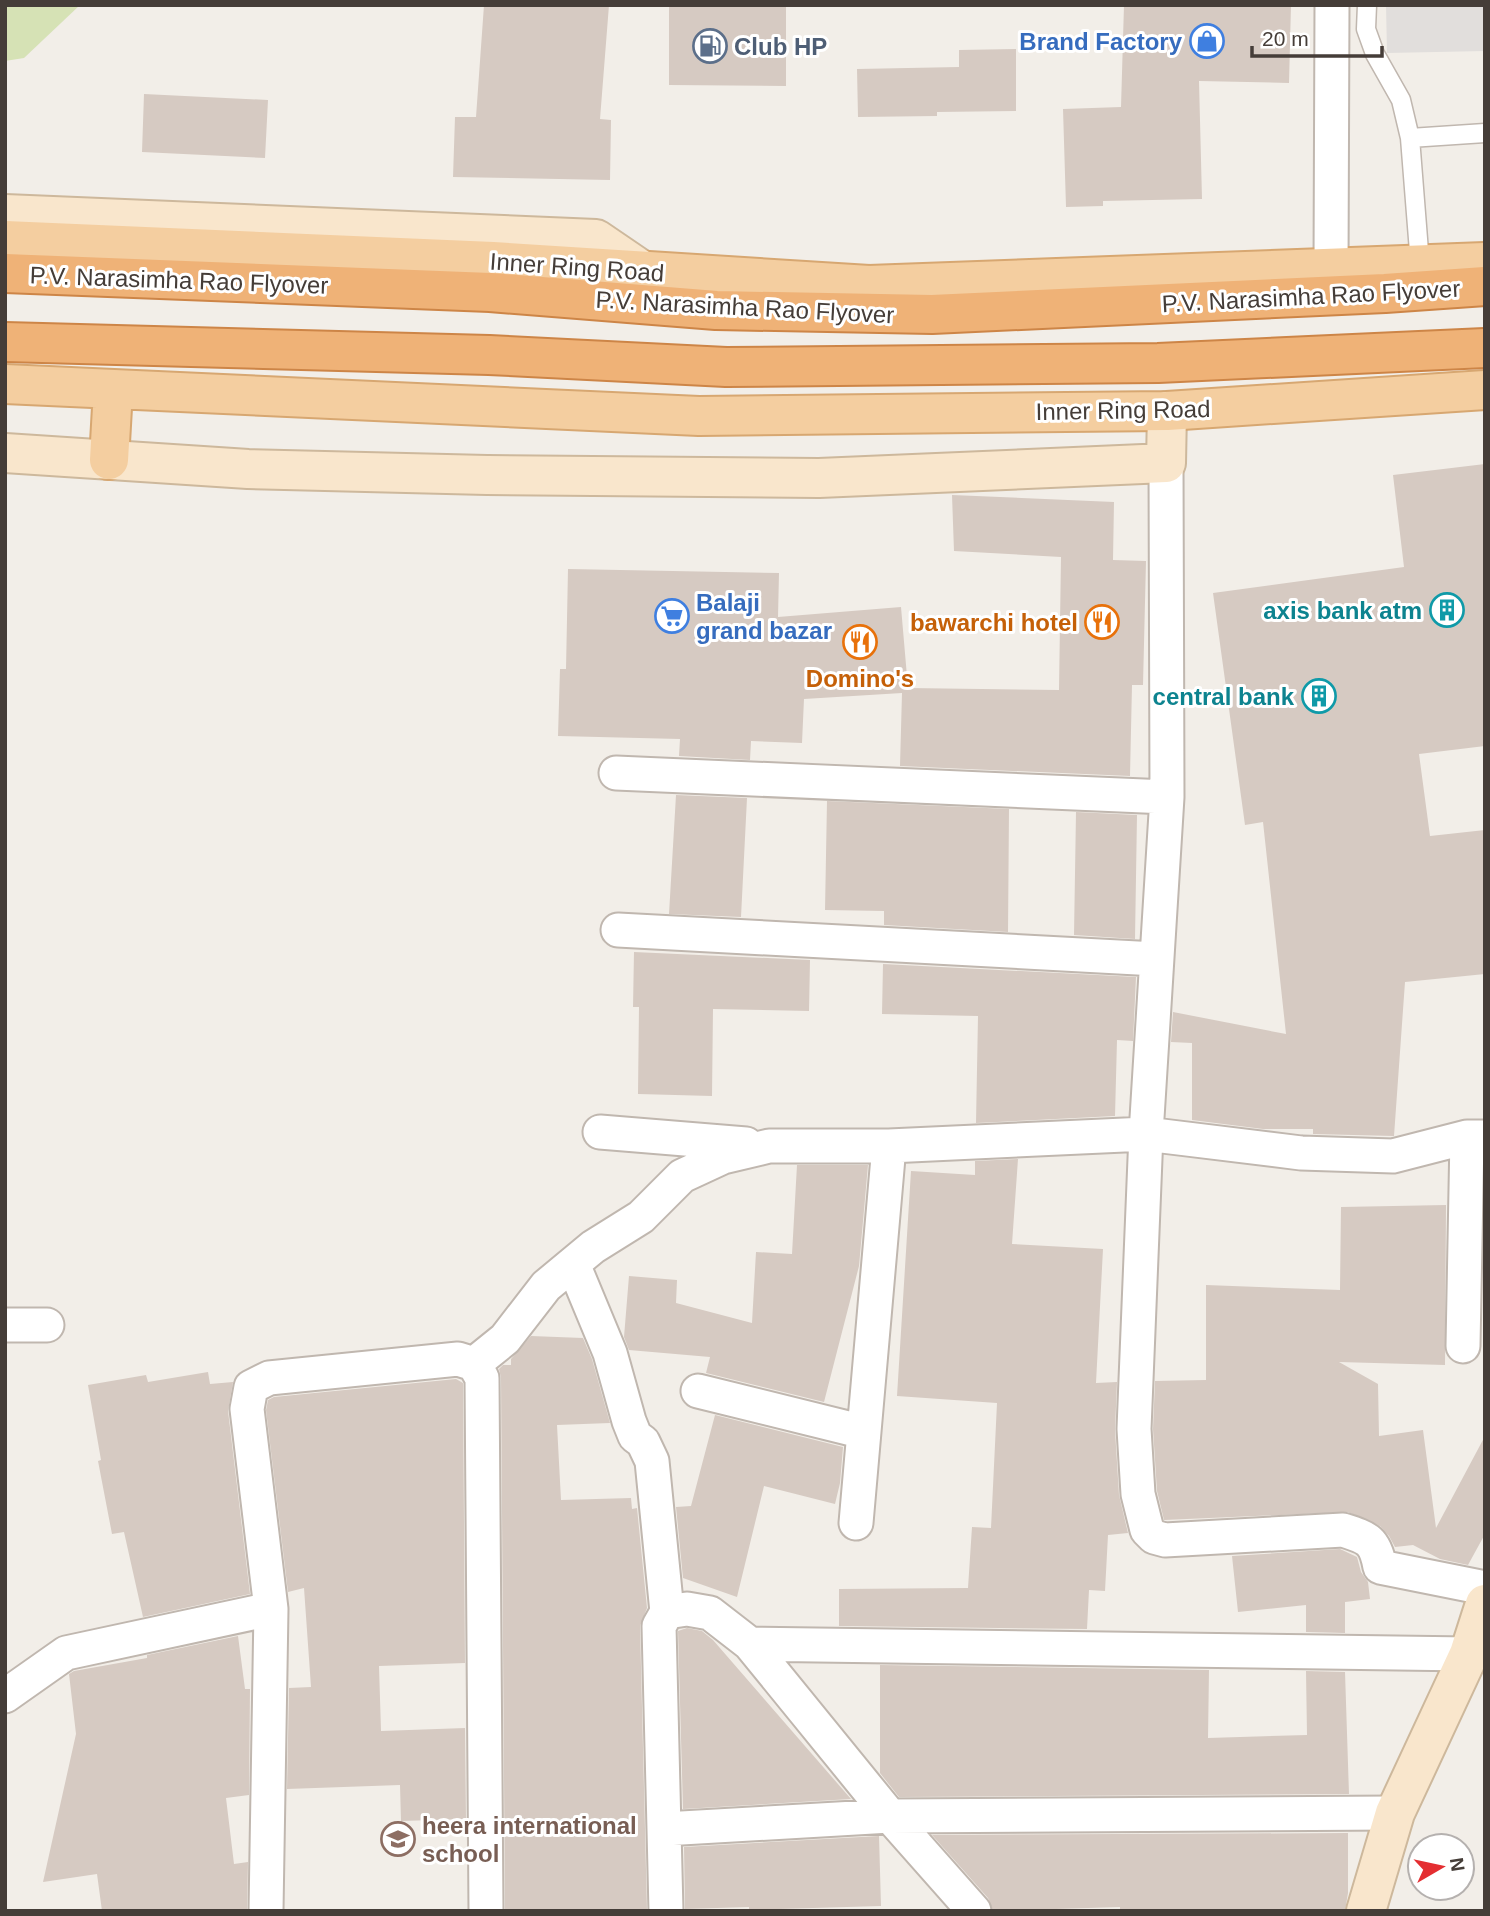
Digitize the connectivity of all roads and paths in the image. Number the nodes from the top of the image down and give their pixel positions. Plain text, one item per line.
1 (1332, 5) edge
2 (1367, 5) edge
3 (1485, 133) edge
4 (1410, 138) junction
5 (5, 214) edge
6 (5, 240) edge
7 (1485, 262) edge
8 (1420, 264) junction
9 (1331, 268) junction
10 (643, 271) junction
11 (5, 273) edge
12 (1485, 286) edge
13 (5, 342) edge
14 (1485, 348) edge
15 (5, 384) edge
16 (113, 390) junction
17 (1485, 390) edge
18 (1167, 411) junction
19 (5, 453) edge
20 (109, 460) junction
21 (1166, 463) junction
22 (616, 773) dead end
23 (1167, 797) junction
24 (618, 930) dead end
25 (1156, 959) junction
26 (600, 1132) dead end
27 (1146, 1134) junction
28 (1476, 1137) edge
29 (769, 1146) junction
30 (889, 1146) junction
31 (573, 1264) junction
32 (5, 1325) edge
33 (47, 1325) dead end
34 (1463, 1346) dead end
35 (474, 1364) junction
36 (698, 1391) dead end
37 (864, 1432) junction
38 (856, 1523) dead end
39 (1485, 1588) edge
40 (1485, 1604) edge
41 (271, 1609) junction
42 (667, 1612) junction
43 (750, 1644) junction
44 (1469, 1654) junction
45 (5, 1696) edge
46 (1395, 1813) junction
47 (890, 1816) junction
48 (664, 1829) junction
49 (266, 1911) edge
50 (486, 1911) edge
51 (666, 1911) edge
52 (974, 1911) edge
53 (1366, 1911) edge

1 - 9 street
2 - 4 lane
3 - 4 lane
4 - 8 lane
5 - 10 street
6 - 10 main road, Inner Ring Road
7 - 8 main road, Inner Ring Road
8 - 9 main road, Inner Ring Road
9 - 10 main road, Inner Ring Road
11 - 12 highway, P.V. Narasimha Rao Flyover
13 - 14 highway
15 - 16 main road, Inner Ring Road
16 - 18 main road, Inner Ring Road
16 - 20 main road
17 - 18 main road, Inner Ring Road
18 - 21 street
19 - 20 street
20 - 21 street
21 - 23 street
22 - 23 street
23 - 25 street
24 - 25 street
25 - 27 street
26 - 29 street
27 - 28 street
27 - 30 street
27 - 39 street
28 - 34 street
29 - 30 street
29 - 31 street
30 - 37 street
31 - 35 street
31 - 42 street
32 - 33 street
35 - 41 street
35 - 50 street
36 - 37 street
37 - 38 street
40 - 44 street
41 - 45 street
41 - 49 street
42 - 43 street
42 - 48 street
43 - 44 street
43 - 47 street
44 - 46 street
46 - 47 street
46 - 53 street
47 - 48 street
47 - 52 street
48 - 51 street

